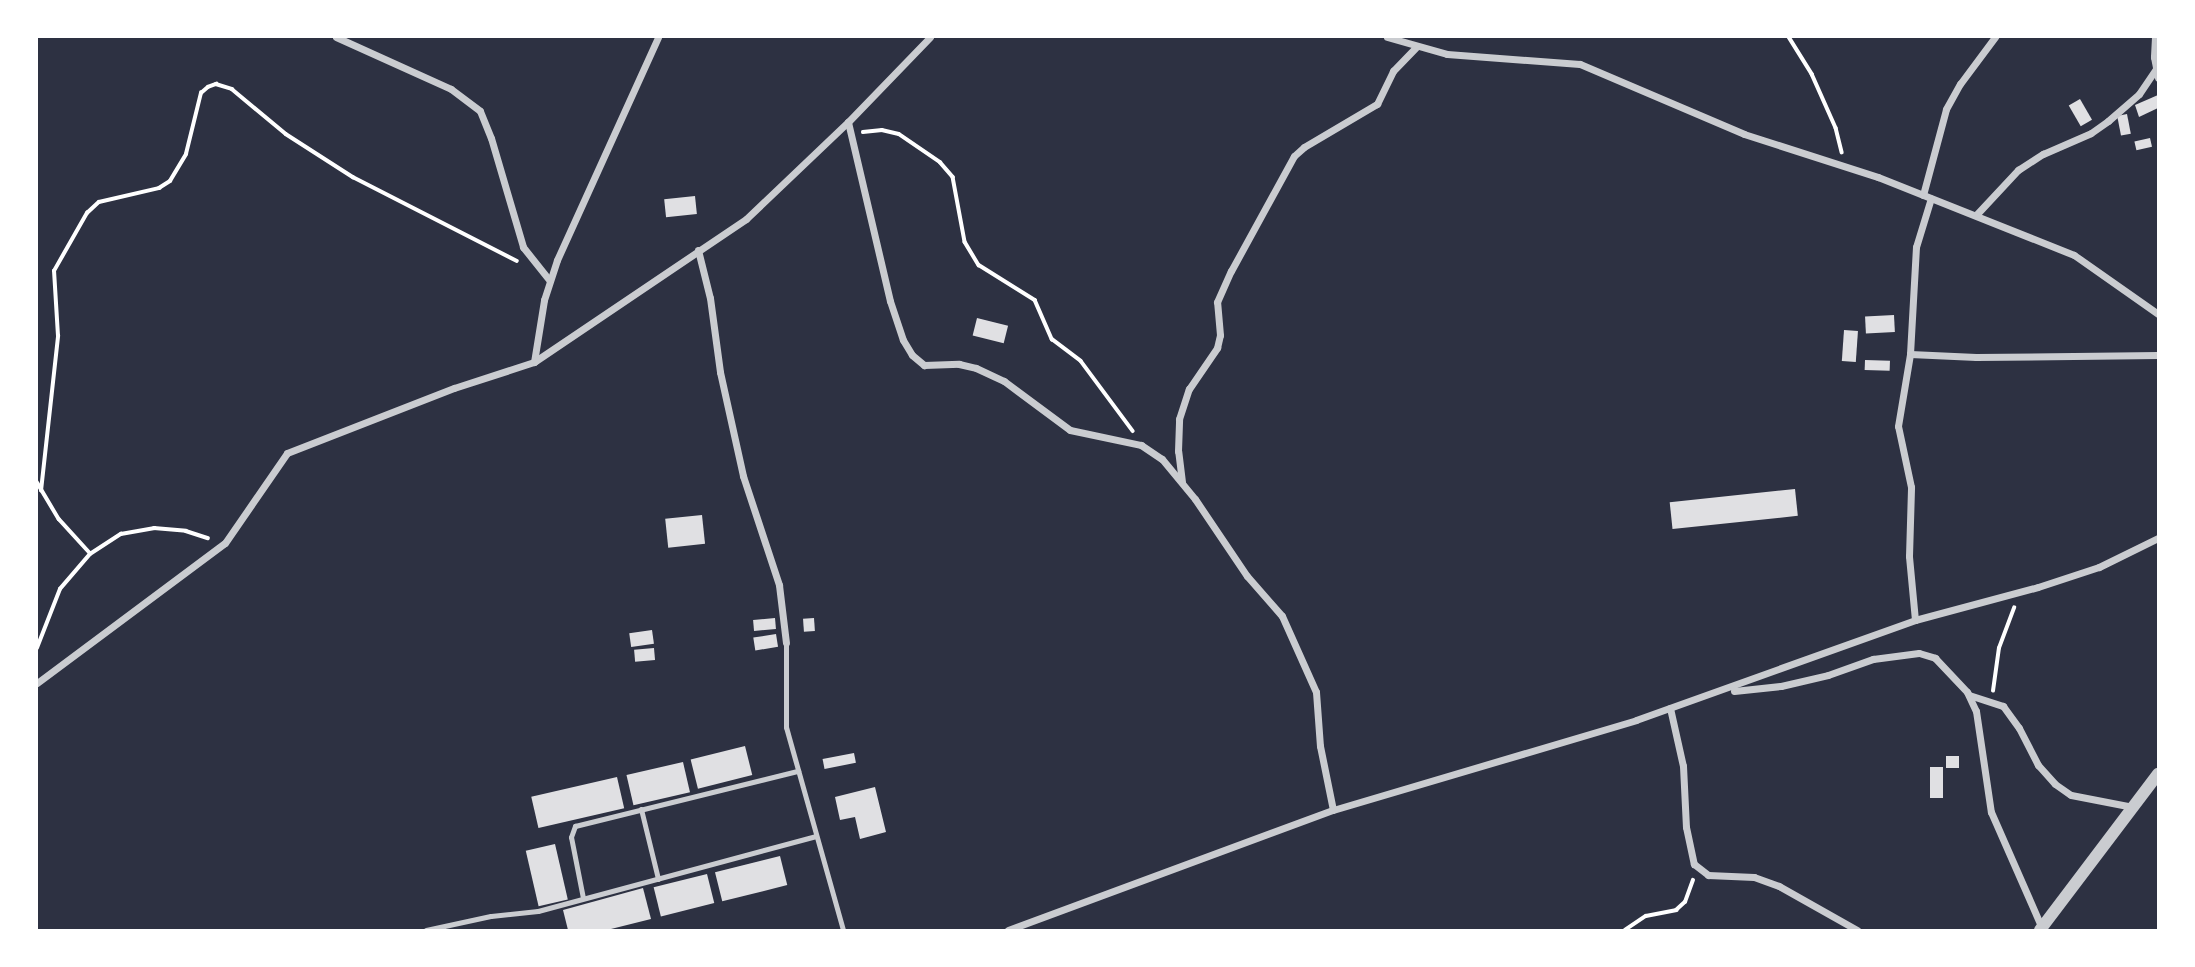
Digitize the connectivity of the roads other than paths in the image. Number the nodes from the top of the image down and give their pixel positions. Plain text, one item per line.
1 (336, 37) edge
2 (659, 37) edge
3 (930, 37) edge
4 (1387, 37) edge
5 (1995, 37) edge
6 (2155, 37) edge
7 (1416, 47) junction
8 (2157, 74) edge
9 (848, 122) junction
10 (1927, 197) junction
11 (1976, 215) junction
12 (698, 250) junction
13 (550, 281) junction
14 (2158, 314) edge
15 (1910, 354) junction
16 (2158, 355) edge
17 (534, 362) junction
18 (1183, 483) junction
19 (2158, 538) edge
20 (1914, 620) junction
21 (786, 643) joint
22 (37, 683) edge
23 (1723, 692) junction
24 (1969, 695) junction
25 (1670, 708) junction
26 (798, 771) junction
27 (2158, 774) edge
28 (2133, 807) junction
29 (641, 810) junction
30 (1333, 810) junction
31 (816, 836) junction
32 (657, 879) junction
33 (583, 898) junction
34 (2041, 929) edge
35 (426, 930) edge
36 (843, 930) edge
37 (1008, 930) edge
38 (1857, 930) edge

1 - 13 street
2 - 13 street
3 - 9 street
4 - 7 street
5 - 10 street
6 - 8 street
7 - 10 street
7 - 18 street
8 - 11 street
9 - 12 street
9 - 18 street
10 - 11 street
10 - 15 street
11 - 14 street
12 - 17 street
12 - 21 street
13 - 17 street
15 - 16 street
15 - 20 street
17 - 22 street
18 - 30 street
19 - 20 street
20 - 23 street
21 - 26 lane
23 - 24 street
23 - 25 street
24 - 28 street
24 - 34 street
25 - 30 street
25 - 38 street
26 - 29 lane
26 - 31 lane
27 - 28 street
28 - 34 street
29 - 32 lane
29 - 33 lane
30 - 37 street
31 - 32 lane
31 - 36 lane
32 - 33 lane
33 - 35 lane

